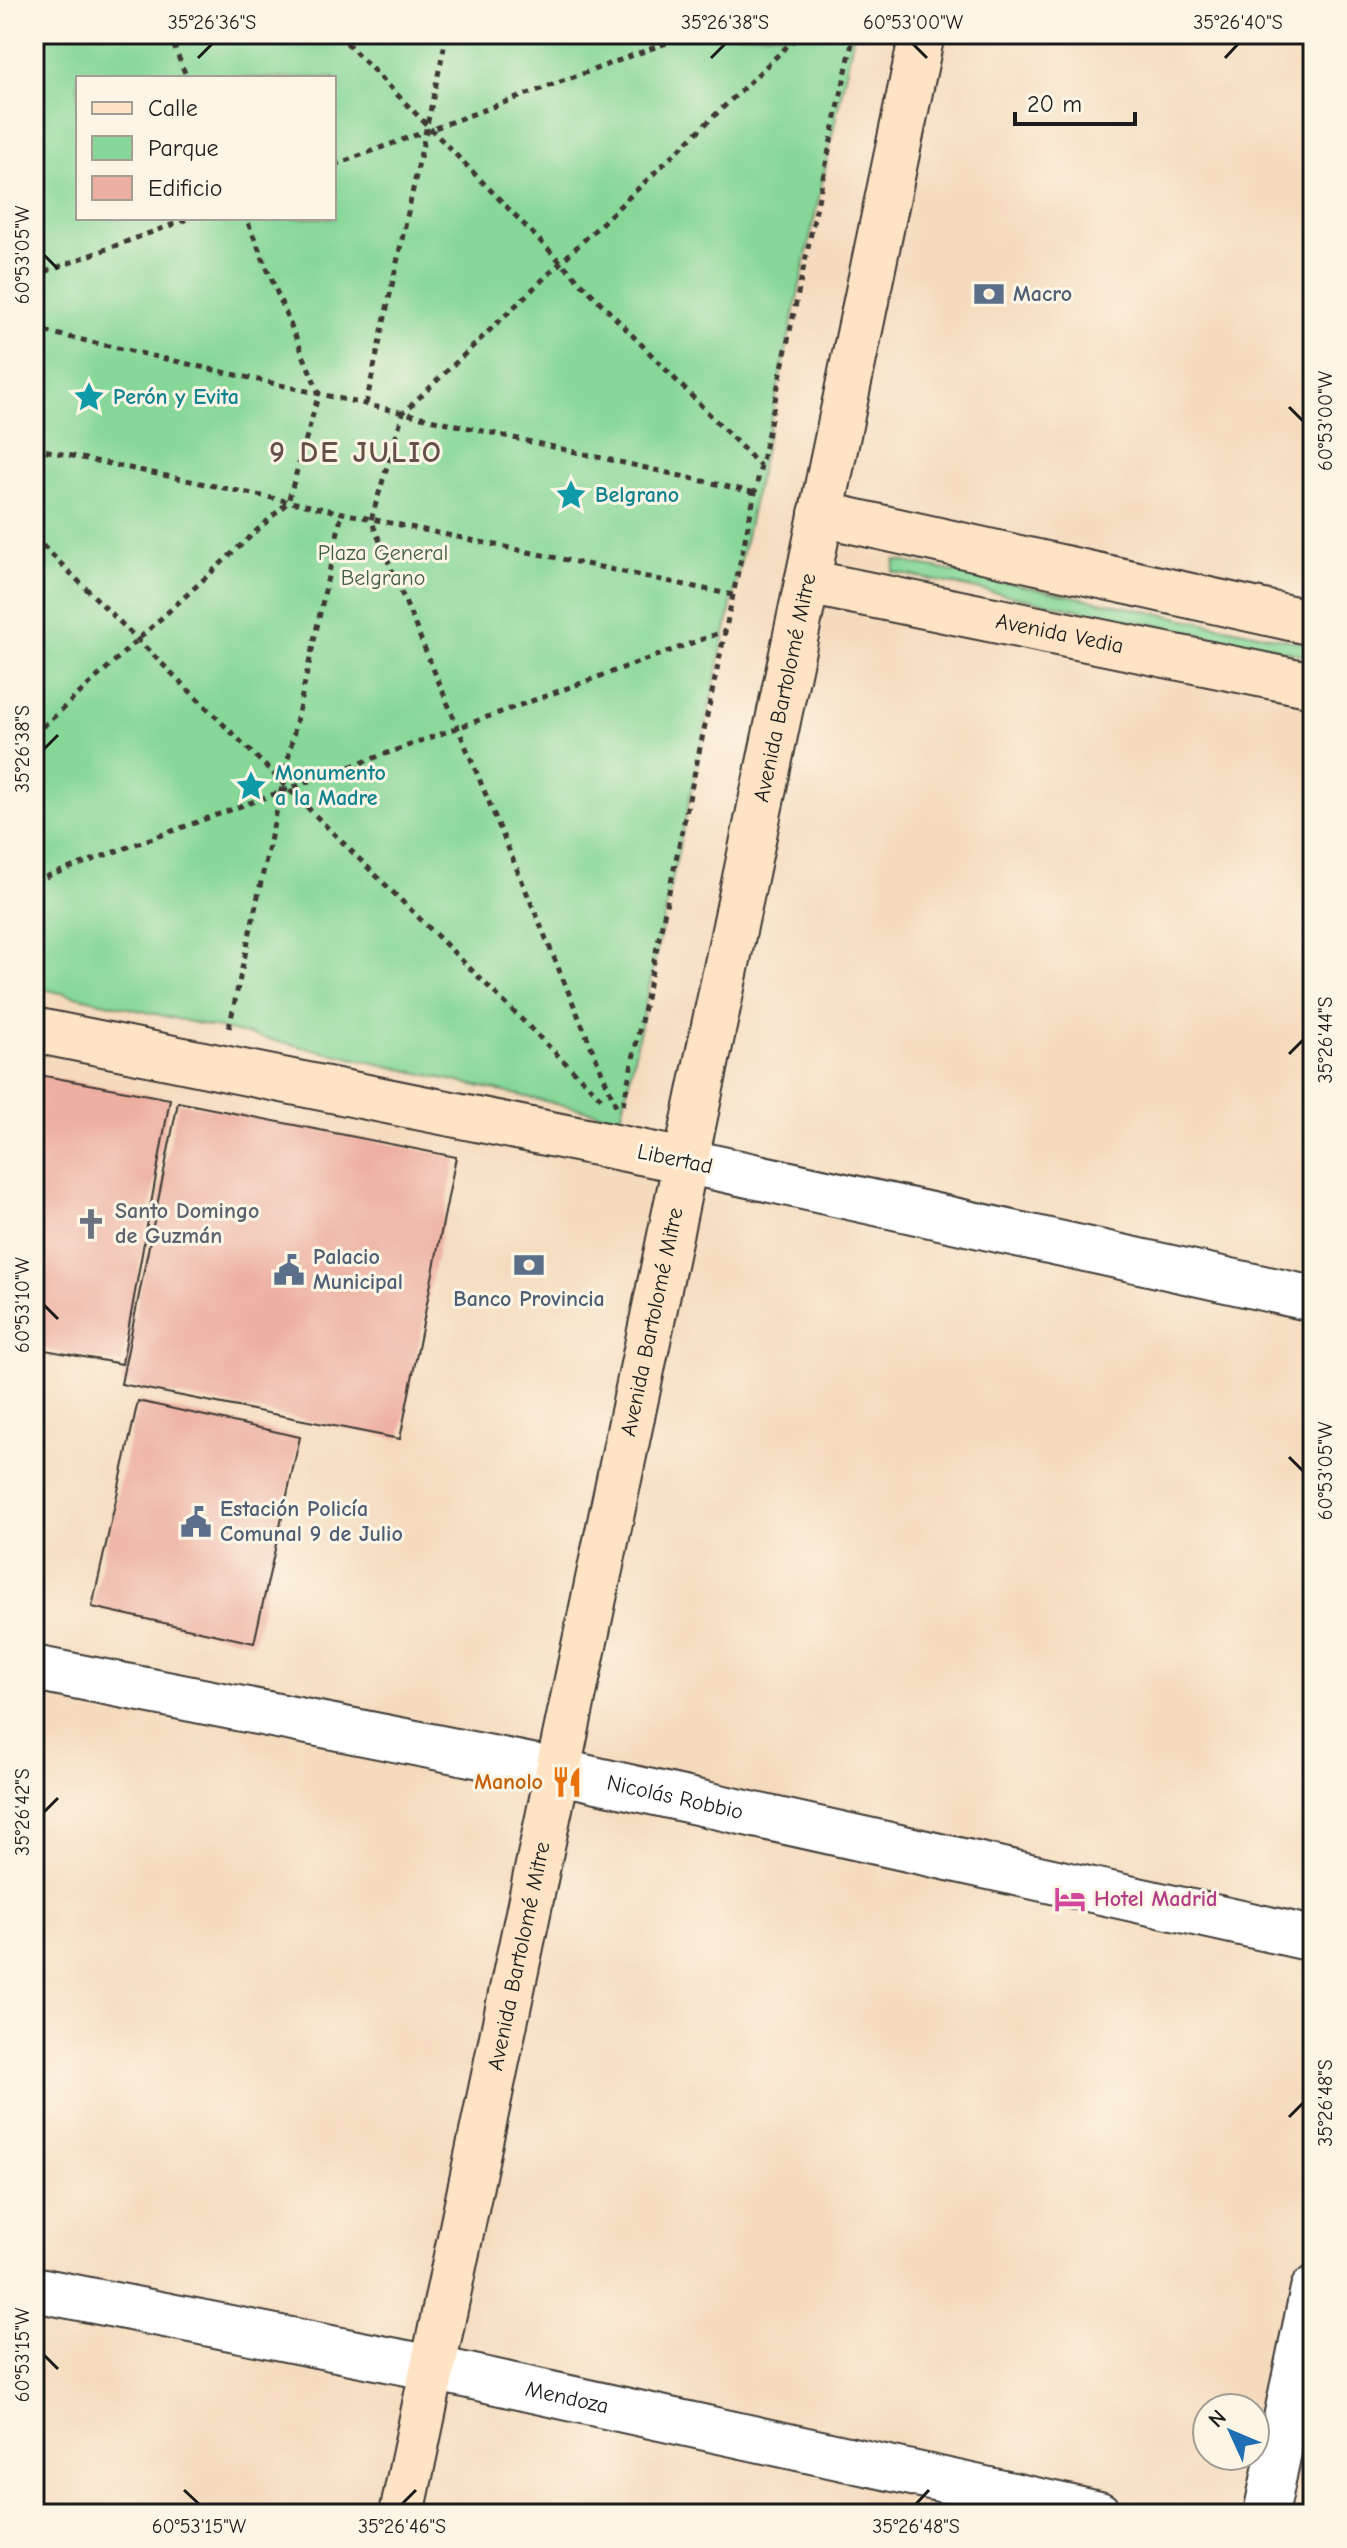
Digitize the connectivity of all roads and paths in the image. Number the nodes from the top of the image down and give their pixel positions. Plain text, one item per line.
1 (169, 34) edge
2 (338, 34) edge
3 (447, 34) edge
4 (691, 34) edge
5 (800, 34) edge
6 (854, 34) edge
7 (922, 34) edge
8 (186, 76) edge
9 (428, 129) junction
10 (336, 164) edge
11 (185, 220) edge
12 (247, 220) edge
13 (560, 262) junction
14 (34, 276) edge
15 (34, 329) edge
16 (319, 393) junction
17 (366, 404) junction
18 (403, 413) junction
19 (34, 448) edge
20 (761, 467) junction
21 (756, 493) junction
22 (288, 502) junction
23 (342, 513) junction
24 (821, 514) junction
25 (371, 520) junction
26 (34, 537) edge
27 (807, 582) junction
28 (733, 595) junction
29 (1313, 623) edge
30 (726, 631) junction
31 (138, 640) junction
32 (1313, 685) edge
33 (459, 728) junction
34 (34, 735) edge
35 (282, 783) junction
36 (289, 789) junction
37 (281, 792) junction
38 (34, 881) edge
39 (34, 1030) edge
40 (228, 1030) dead end
41 (621, 1118) junction
42 (685, 1161) junction
43 (1313, 1299) edge
44 (34, 1668) edge
45 (557, 1771) junction
46 (1313, 1939) edge
47 (34, 2289) edge
48 (1313, 2289) edge
49 (432, 2368) junction
50 (402, 2514) edge
51 (1099, 2514) edge
52 (1266, 2514) edge

1 - 8 path
2 - 9 path
3 - 9 path
4 - 9 path
5 - 13 path
6 - 20 path
7 - 24 main road, Avenida Bartolomé Mitre
9 - 10 path
9 - 13 path
9 - 17 path
11 - 14 path
12 - 16 path
13 - 18 path
13 - 20 path
15 - 16 path
16 - 17 path
16 - 22 path
17 - 18 path
18 - 21 path
18 - 25 path
19 - 22 path
20 - 21 path
21 - 28 path
22 - 23 path
22 - 31 path
23 - 25 path
23 - 35 path
24 - 27 main road, Avenida Bartolomé Mitre
24 - 29 main road
25 - 28 path
25 - 33 path
26 - 31 path
27 - 32 main road, Avenida Vedia
27 - 42 main road, Avenida Bartolomé Mitre
28 - 30 path
30 - 33 path
30 - 41 path
31 - 34 path
31 - 35 path
33 - 36 path
33 - 41 path
35 - 36 path
35 - 37 path
36 - 37 path
36 - 41 path
37 - 38 path
37 - 40 path
39 - 42 main road, Libertad
42 - 43 street, Libertad
42 - 45 main road, Avenida Bartolomé Mitre
44 - 45 street, Nicolás Robbio
45 - 46 street, Nicolás Robbio
45 - 49 main road, Avenida Bartolomé Mitre
47 - 49 street, Mendoza
48 - 52 street
49 - 50 main road, Avenida Bartolomé Mitre
49 - 51 street, Mendoza

